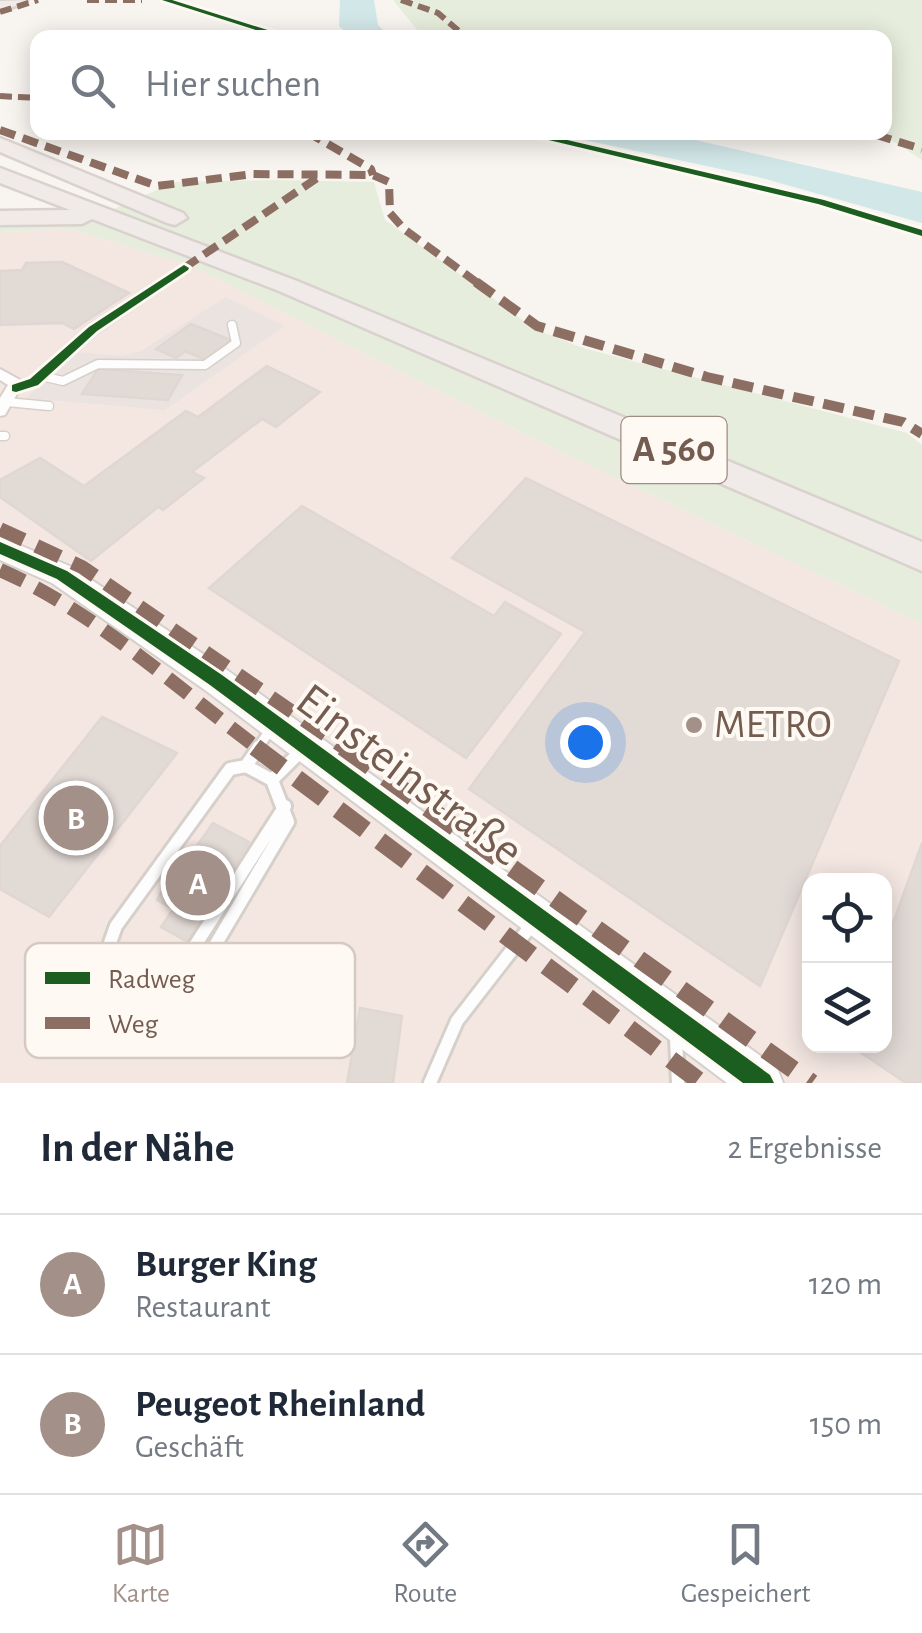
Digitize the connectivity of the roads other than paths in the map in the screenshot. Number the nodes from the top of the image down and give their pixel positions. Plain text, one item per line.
1 (19, 0) edge
2 (0, 2) edge
3 (0, 144) edge
4 (0, 162) edge
5 (0, 176) edge
6 (0, 218) edge
7 (175, 240) junction
8 (253, 254) junction
9 (184, 268) dead end
10 (232, 326) dead end
11 (0, 374) edge
12 (41, 376) junction
13 (8, 400) edge
14 (50, 406) dead end
15 (922, 532) edge
16 (0, 548) edge
17 (922, 557) edge
18 (276, 722) junction
19 (306, 745) junction
20 (246, 766) junction
21 (272, 780) junction
22 (285, 806) junction
23 (537, 918) junction
24 (112, 943) edge
25 (197, 943) edge
26 (216, 943) edge
27 (675, 1020) junction
28 (430, 1083) edge
29 (678, 1083) edge
30 (762, 1083) edge

1 - 2 highway
3 - 8 highway
4 - 8 highway, A 560
5 - 7 highway, A 560
6 - 7 highway
7 - 17 highway, A 560
8 - 15 highway, A 560
9 - 12 street
10 - 12 lane
11 - 13 street
12 - 13 street
13 - 14 lane
16 - 18 street, Einsteinstraße
18 - 19 street, Einsteinstraße
18 - 20 lane
19 - 21 lane
19 - 23 street, Einsteinstraße
20 - 21 lane
20 - 24 lane
21 - 22 lane
22 - 25 lane
22 - 26 lane
23 - 27 street, Einsteinstraße
23 - 28 lane
27 - 29 lane
27 - 30 street, Einsteinstraße

